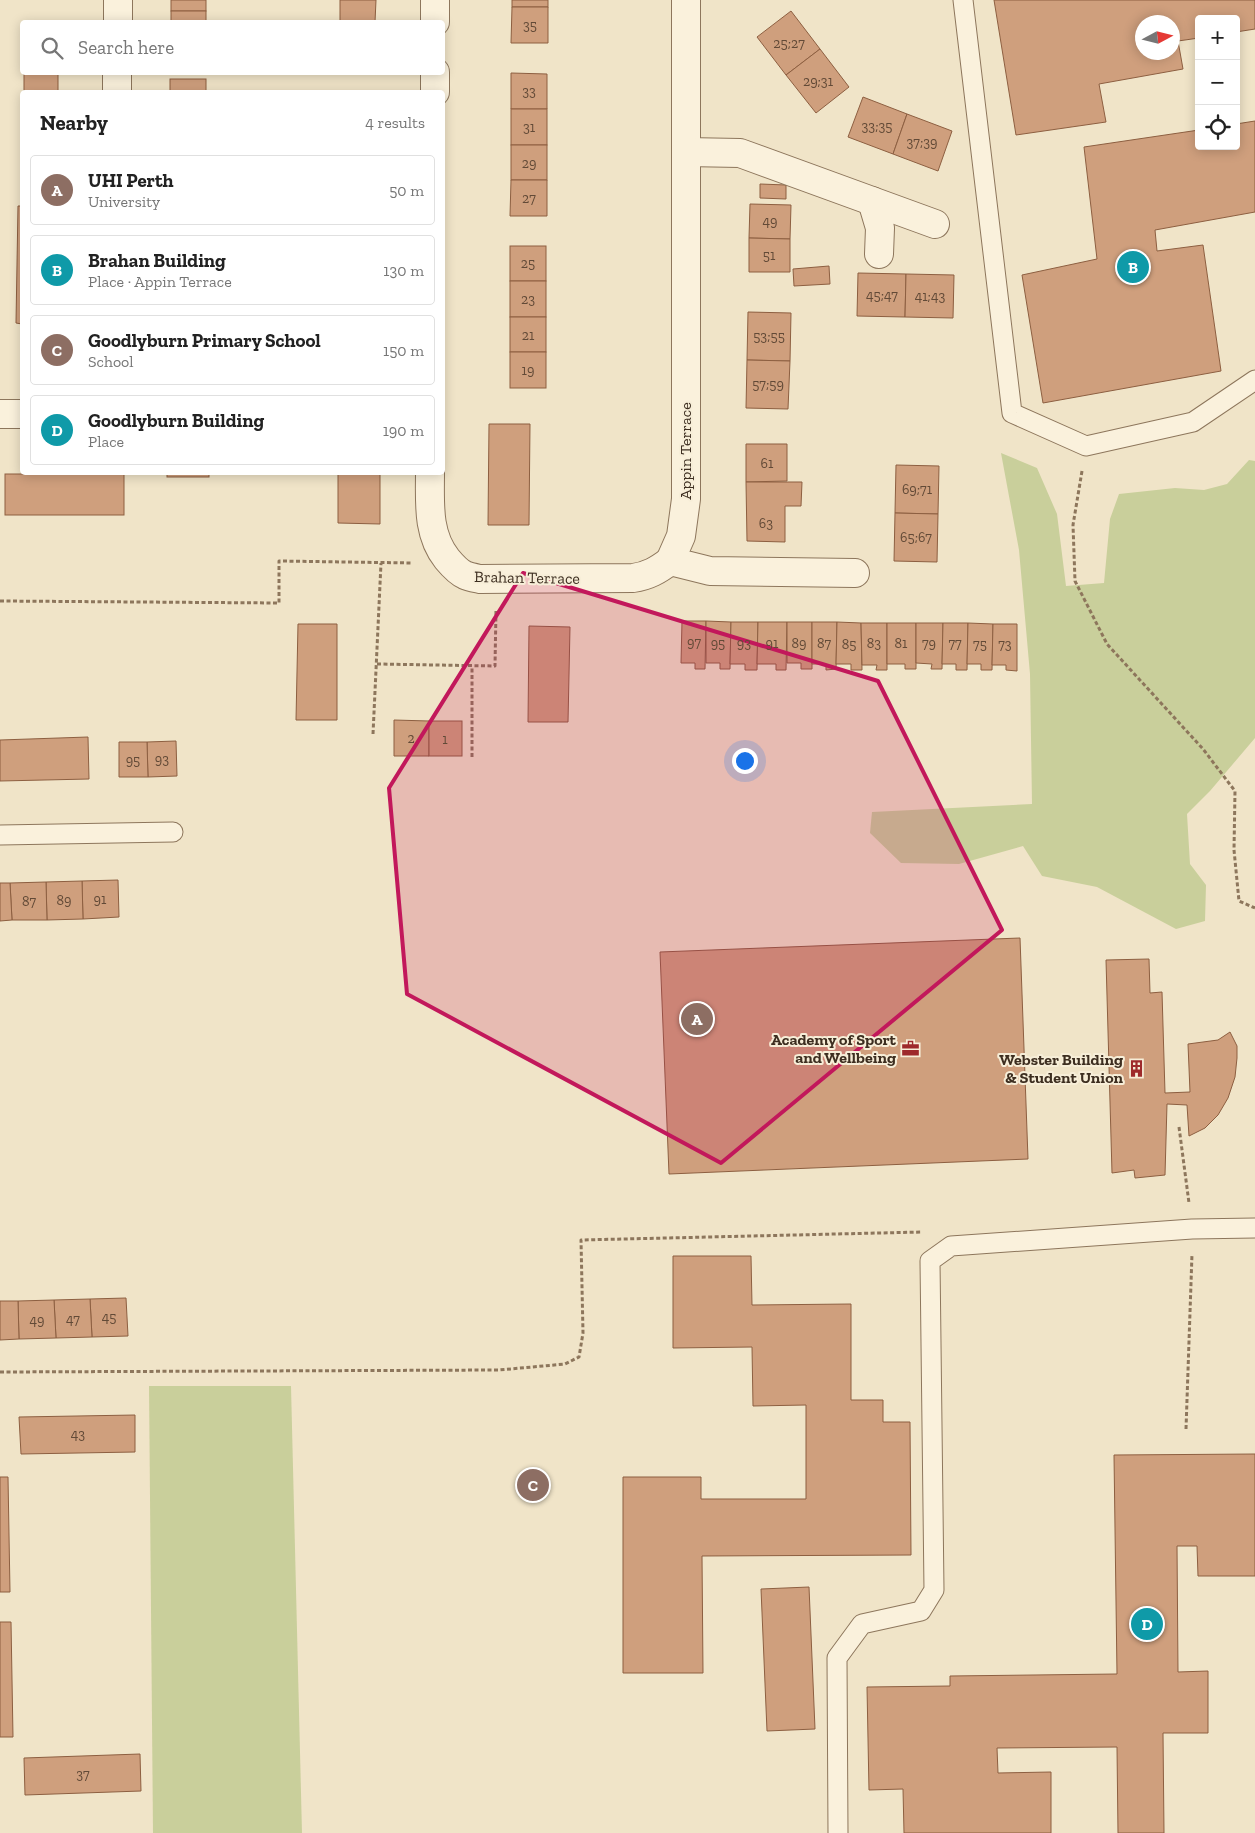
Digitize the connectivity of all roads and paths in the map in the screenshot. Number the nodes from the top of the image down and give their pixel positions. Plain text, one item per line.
1 (118, 0) edge
2 (435, 0) edge
3 (686, 0) edge
4 (963, 0) edge
5 (118, 20) edge
6 (435, 20) edge
7 (117, 75) edge
8 (435, 75) edge
9 (117, 90) edge
10 (435, 90) edge
11 (686, 152) junction
12 (872, 201) junction
13 (935, 224) dead end
14 (879, 254) dead end
15 (1255, 380) edge
16 (0, 414) edge
17 (20, 414) edge
18 (1086, 446) junction
19 (430, 475) edge
20 (670, 561) junction
21 (381, 563) junction
22 (451, 564) junction
23 (855, 572) dead end
24 (497, 579) junction
25 (0, 601) edge
26 (377, 664) junction
27 (472, 666) junction
28 (373, 734) dead end
29 (472, 757) dead end
30 (173, 832) dead end
31 (0, 835) edge
32 (1255, 908) edge
33 (1179, 1127) dead end
34 (1255, 1228) edge
35 (1192, 1229) junction
36 (951, 1246) junction
37 (0, 1372) edge
38 (1186, 1429) dead end
39 (838, 1833) edge

1 - 5 street
2 - 6 street
3 - 11 street, Appin Terrace
4 - 18 lane
7 - 9 street
8 - 10 street
11 - 12 street
11 - 20 street, Appin Terrace
12 - 13 street
12 - 14 street
15 - 18 lane
16 - 17 street
18 - 32 path
19 - 22 street, Brahan Terrace
20 - 23 street
20 - 24 street, Brahan Terrace
21 - 22 path
21 - 25 path
21 - 26 path
22 - 24 street, Brahan Terrace
24 - 27 path
26 - 27 path
26 - 28 path
27 - 29 path
30 - 31 lane
33 - 35 path
34 - 35 lane
35 - 36 lane
35 - 38 path
36 - 37 path
36 - 39 lane

